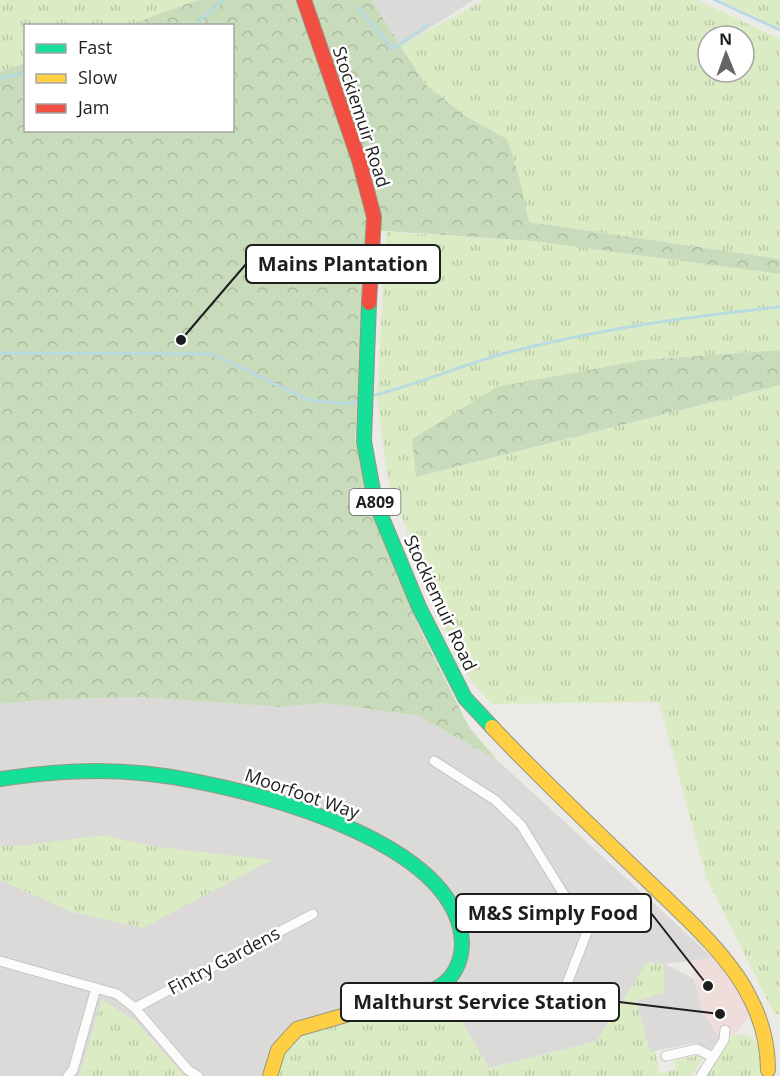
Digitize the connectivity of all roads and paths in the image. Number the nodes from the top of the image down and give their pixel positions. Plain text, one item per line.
1 (304, 0) edge
2 (434, 761) dead end
3 (0, 779) edge
4 (313, 914) dead end
5 (0, 961) edge
6 (448, 982) junction
7 (96, 988) junction
8 (135, 1008) junction
9 (725, 1030) dead end
10 (768, 1044) junction
11 (666, 1056) dead end
12 (713, 1057) junction
13 (780, 1058) edge
14 (770, 1070) edge
15 (68, 1076) edge
16 (198, 1076) edge
17 (270, 1076) edge
18 (701, 1076) edge

1 - 10 main road, Stockiemuir Road / A809
2 - 6 street
3 - 6 main road, Moorfoot Way
4 - 8 street, Fintry Gardens
5 - 7 street
6 - 17 main road
7 - 8 street
7 - 15 street
8 - 16 street
9 - 12 street
10 - 13 main road, Stockiemuir Road / A809
10 - 14 main road, Stockiemuir Road / A809
11 - 12 street
12 - 18 street

